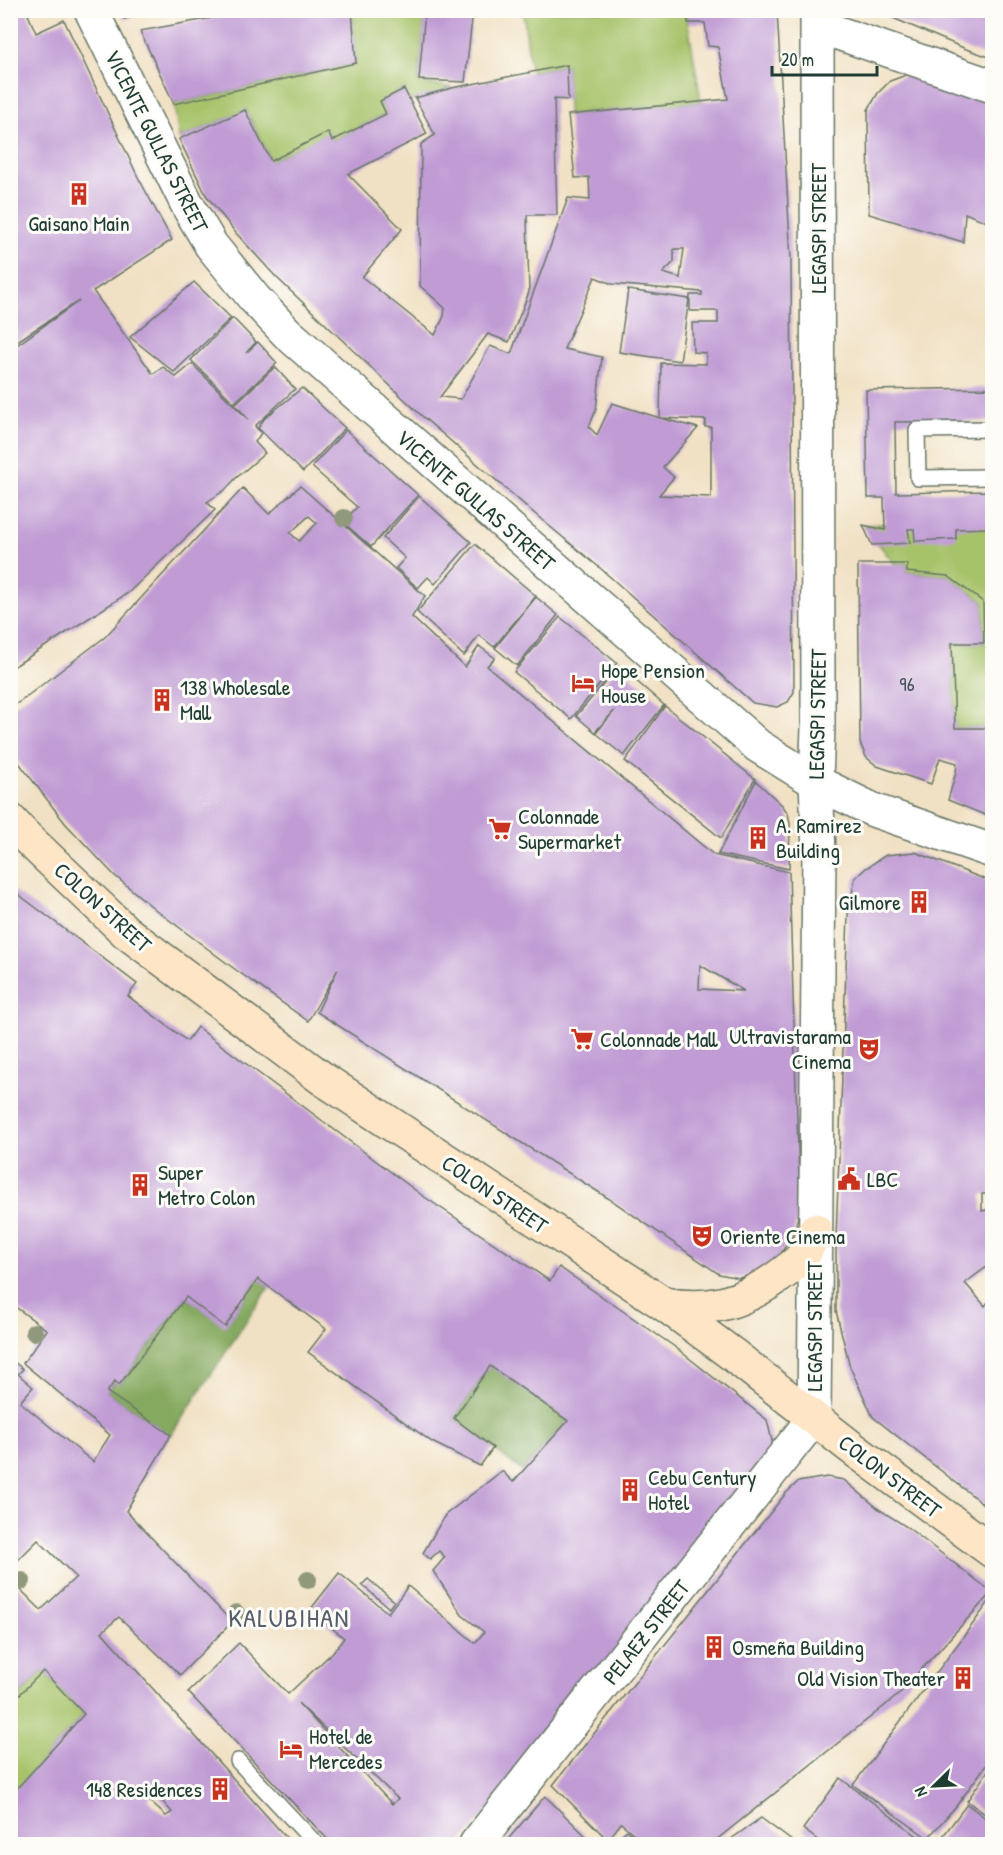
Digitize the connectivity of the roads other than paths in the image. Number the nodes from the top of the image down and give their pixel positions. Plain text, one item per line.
1 (91, 10) edge
2 (817, 18) edge
3 (993, 86) edge
4 (993, 429) edge
5 (993, 477) edge
6 (816, 782) junction
7 (10, 820) edge
8 (993, 851) edge
9 (814, 1230) junction
10 (664, 1304) junction
11 (814, 1418) junction
12 (993, 1551) edge
13 (238, 1761) dead end
14 (316, 1845) edge
15 (477, 1845) edge

1 - 6 street, VICENTE GULLAS STREET
2 - 3 street
2 - 6 street, LEGASPI STREET
4 - 5 lane
6 - 8 street, VICENTE GULLAS STREET
6 - 9 street, LEGASPI STREET
7 - 10 main road, COLON STREET
9 - 10 main road
9 - 11 street, LEGASPI STREET
10 - 11 main road, COLON STREET
11 - 12 main road, COLON STREET
11 - 15 street, PELAEZ STREET
13 - 14 lane

